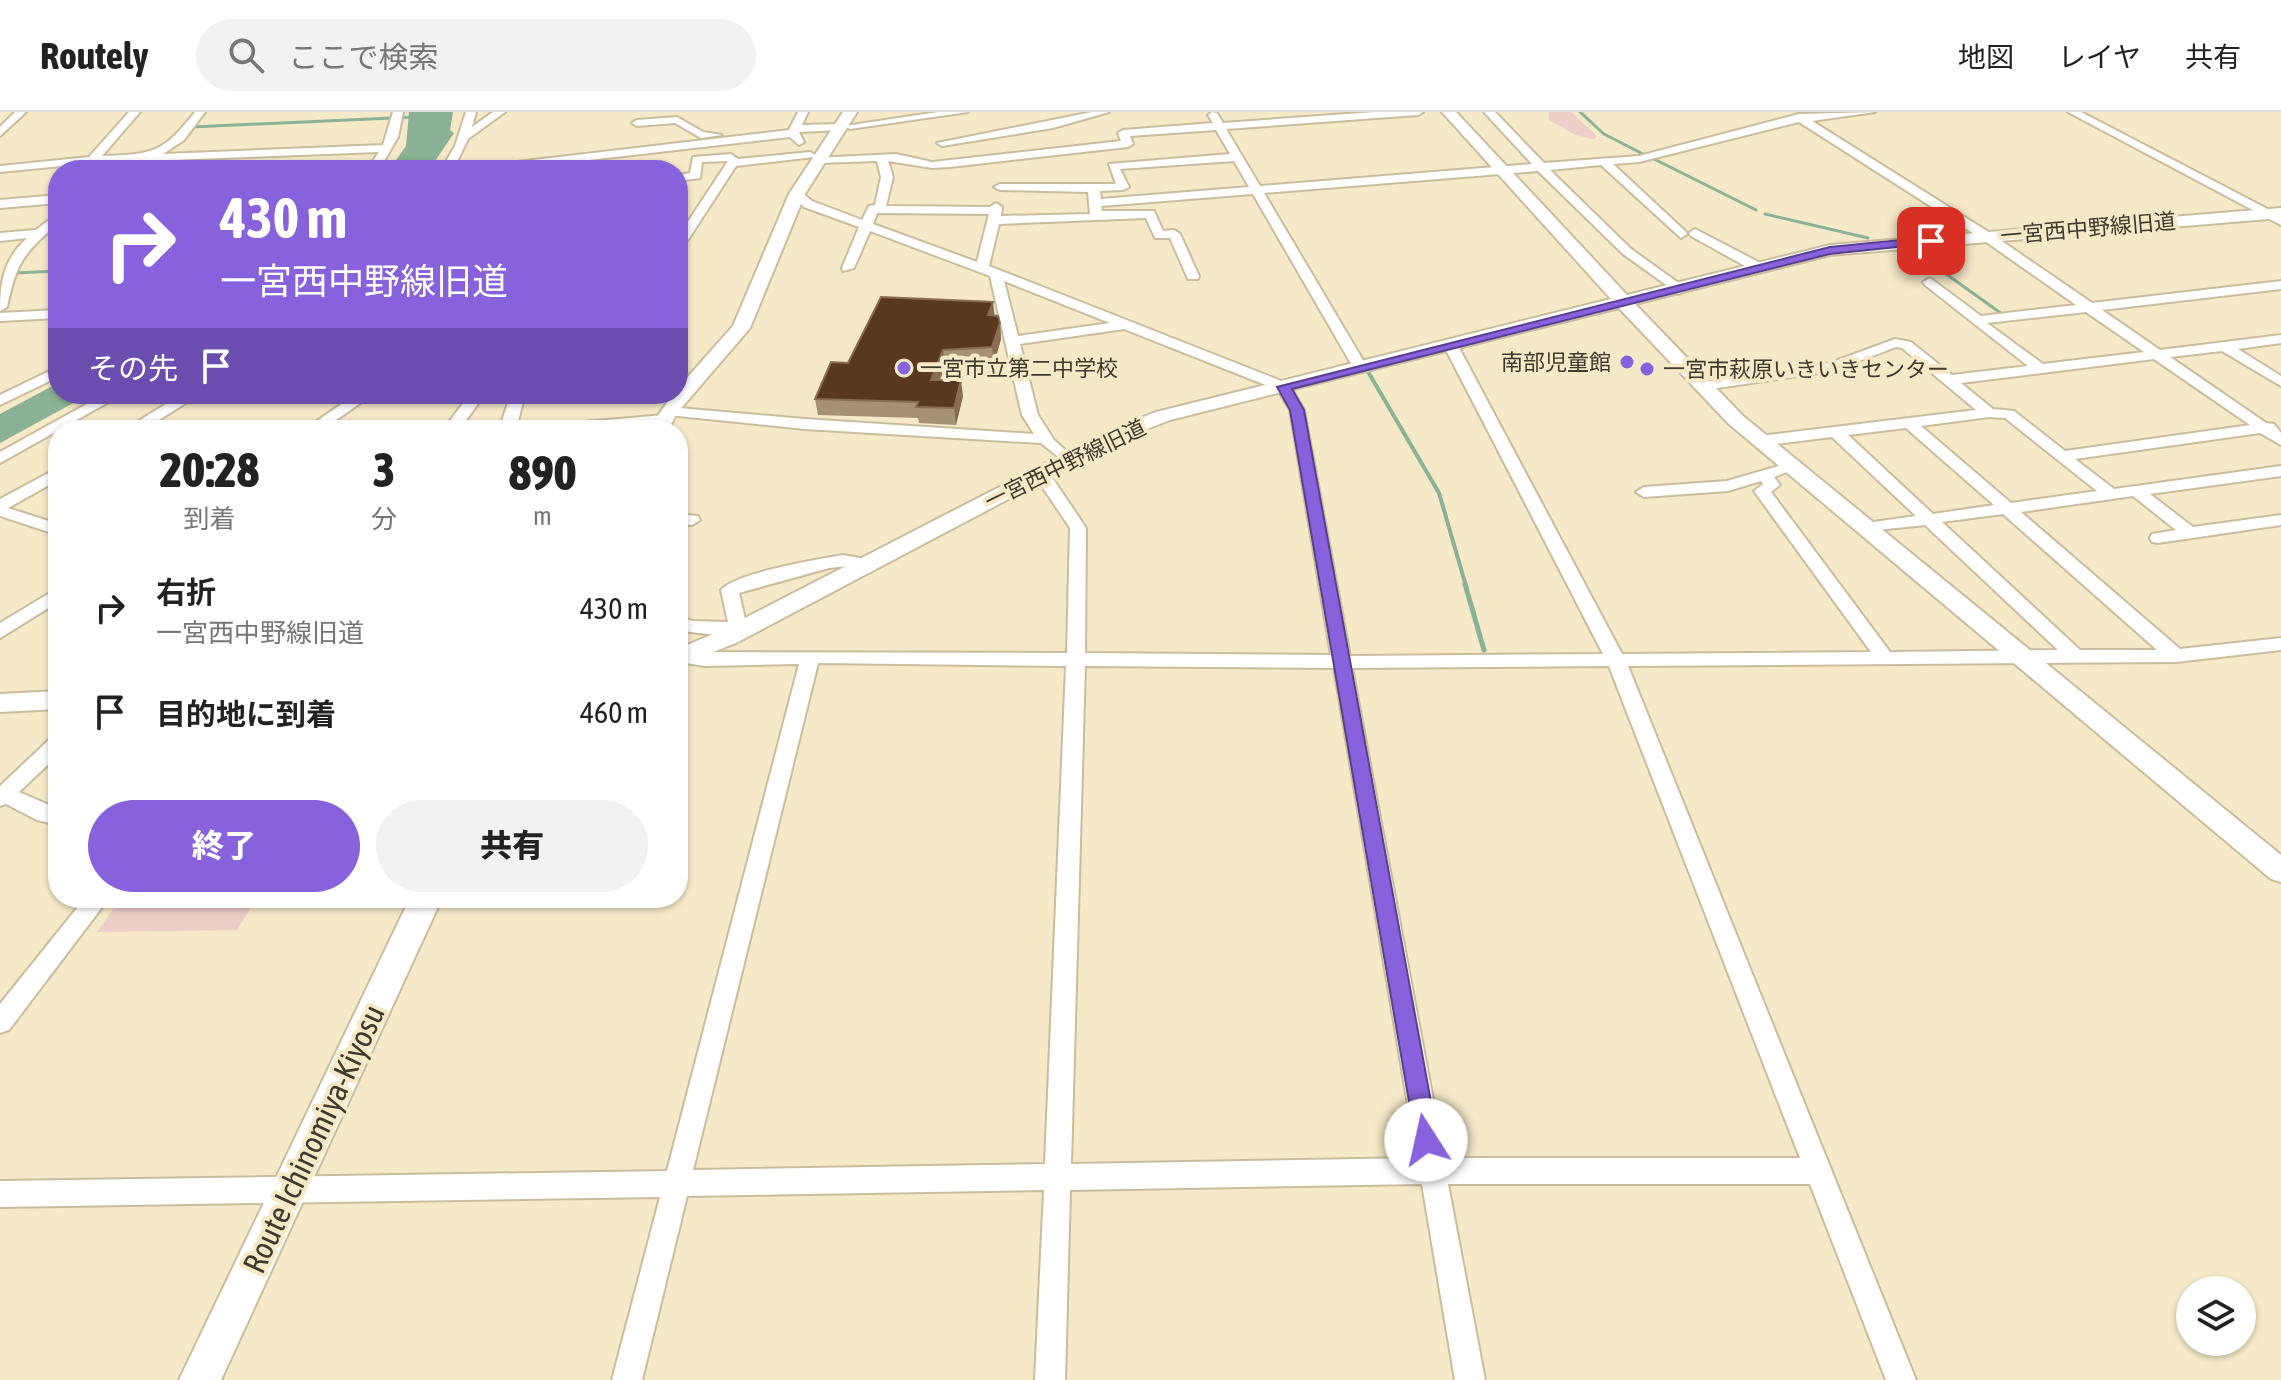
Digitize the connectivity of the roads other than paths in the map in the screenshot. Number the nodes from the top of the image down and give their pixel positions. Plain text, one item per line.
1 (20, 112) edge
2 (135, 112) edge
3 (200, 112) edge
4 (398, 112) edge
5 (471, 112) edge
6 (500, 112) edge
7 (651, 112) edge
8 (803, 112) edge
9 (1104, 112) edge
10 (1211, 112) edge
11 (1418, 112) edge
12 (1449, 112) edge
13 (1489, 112) edge
14 (1870, 112) edge
15 (2073, 112) edge
16 (0, 113) edge
17 (1797, 115) edge
18 (929, 117) edge
19 (960, 117) edge
20 (637, 123) junction
21 (1219, 125) junction
22 (843, 128) edge
23 (794, 131) junction
24 (1, 132) edge
25 (462, 138) junction
26 (975, 139) junction
27 (703, 140) junction
28 (387, 148) junction
29 (635, 150) junction
30 (612, 153) junction
31 (881, 157) junction
32 (1238, 157) junction
33 (576, 158) joint
34 (816, 158) junction
35 (147, 159) junction
36 (703, 159) junction
37 (92, 160) edge
38 (137, 160) edge
39 (379, 160) edge
40 (452, 160) edge
41 (559, 160) edge
42 (615, 160) edge
43 (986, 160) junction
44 (1603, 161) junction
45 (734, 162) junction
46 (48, 167) edge
47 (1543, 167) junction
48 (0, 169) edge
49 (1502, 170) junction
50 (688, 177) edge
51 (1000, 187) junction
52 (1094, 189) junction
53 (1255, 190) junction
54 (797, 194) junction
55 (1173, 196) junction
56 (48, 200) edge
57 (3, 207) edge
58 (880, 208) junction
59 (1096, 209) junction
60 (1181, 213) dead end
61 (996, 216) junction
62 (2277, 216) edge
63 (864, 225) junction
64 (48, 228) edge
65 (688, 231) edge
66 (43, 233) junction
67 (48, 233) edge
68 (1986, 236) junction
69 (0, 237) edge
70 (848, 268) dead end
71 (1761, 269) junction
72 (989, 271) junction
73 (1193, 276) dead end
74 (1930, 282) dead end
75 (2281, 285) edge
76 (3, 286) edge
77 (1679, 290) junction
78 (1626, 303) junction
79 (0, 307) edge
80 (2086, 308) junction
81 (48, 315) edge
82 (0, 317) edge
83 (1978, 320) junction
84 (1123, 325) junction
85 (2281, 339) edge
86 (1014, 341) junction
87 (1450, 344) junction
88 (2224, 346) junction
89 (2155, 354) junction
90 (1838, 366) junction
91 (1360, 367) junction
92 (2041, 369) junction
93 (48, 376) edge
94 (1862, 378) dead end
95 (1949, 380) junction
96 (2281, 382) edge
97 (1704, 386) junction
98 (1284, 387) junction
99 (688, 391) edge
100 (1, 400) edge
101 (98, 404) edge
102 (176, 404) edge
103 (354, 404) edge
104 (677, 404) edge
105 (1989, 413) junction
106 (69, 420) edge
107 (149, 420) edge
108 (328, 420) edge
109 (663, 420) edge
110 (1908, 422) junction
111 (2281, 425) edge
112 (2263, 428) junction
113 (48, 432) edge
114 (1836, 432) junction
115 (1045, 439) junction
116 (2281, 440) edge
117 (1760, 441) junction
118 (2062, 456) junction
119 (0, 458) edge
120 (1067, 459) junction
121 (1792, 467) junction
122 (2281, 471) edge
123 (1041, 473) junction
124 (1764, 475) junction
125 (48, 479) edge
126 (2136, 491) junction
127 (1644, 492) dead end
128 (2110, 494) junction
129 (0, 509) edge
130 (2007, 509) junction
131 (1930, 519) junction
132 (2281, 520) edge
133 (48, 526) edge
134 (1865, 528) junction
135 (2190, 533) junction
136 (2158, 538) dead end
137 (861, 568) junction
138 (48, 604) edge
139 (688, 627) edge
140 (0, 632) edge
141 (739, 632) junction
142 (2281, 644) edge
143 (688, 655) edge
144 (2075, 656) junction
145 (2176, 656) junction
146 (810, 657) junction
147 (2022, 657) junction
148 (1615, 658) junction
149 (1885, 658) junction
150 (688, 659) edge
151 (1076, 660) junction
152 (1342, 662) junction
153 (48, 701) edge
154 (0, 703) edge
155 (48, 752) edge
156 (2, 796) edge
157 (48, 813) edge
158 (2281, 871) edge
159 (90, 908) edge
160 (421, 908) edge
161 (0, 1022) edge
162 (1431, 1171) junction
163 (1819, 1171) junction
164 (1057, 1178) junction
165 (678, 1183) junction
166 (290, 1190) junction
167 (0, 1194) edge
168 (200, 1380) edge
169 (627, 1380) edge
170 (1050, 1380) edge
171 (1470, 1380) edge
172 (1901, 1380) edge

1 - 16 street
1 - 24 street
2 - 37 street
3 - 35 street
4 - 28 street
5 - 25 street
6 - 25 street
7 - 20 street
8 - 23 street
9 - 26 street
10 - 21 street
11 - 21 street
12 - 49 street
13 - 47 street
14 - 17 street
15 - 62 street
17 - 44 street
17 - 68 street
18 - 19 street
18 - 22 street
19 - 22 street
19 - 26 street
19 - 26 street
20 - 27 street
20 - 29 street
21 - 32 street
21 - 43 street
22 - 23 street
22 - 34 street
23 - 27 street
23 - 34 street
25 - 40 street
26 - 43 street
27 - 29 street
27 - 36 street
28 - 35 street
28 - 39 street
29 - 30 street
30 - 33 street
30 - 42 street
31 - 34 street
31 - 43 street
31 - 58 street
32 - 52 street
32 - 53 street
33 - 41 street
34 - 45 street
34 - 54 street
35 - 38 street
36 - 45 street
36 - 50 street
43 - 51 street
44 - 47 street
44 - 71 street
45 - 65 street
46 - 48 street
47 - 49 street
47 - 77 street
49 - 53 street
49 - 78 street
51 - 52 street
51 - 61 street
52 - 59 street
53 - 55 street
53 - 91 street
54 - 63 street
54 - 99 street
55 - 59 street
55 - 60 street
56 - 57 street
58 - 61 street
58 - 63 street
59 - 61 street
59 - 73 street
61 - 72 street
62 - 68 street, 一宮西中野線旧道
63 - 70 street
63 - 72 street
64 - 66 street
66 - 67 street
66 - 69 street
66 - 76 street
68 - 71 street, 一宮西中野線旧道
68 - 80 street
71 - 77 street, 一宮西中野線旧道
72 - 84 street
72 - 86 street
74 - 83 street
75 - 80 street
76 - 79 street
77 - 78 street, 一宮西中野線旧道
78 - 87 street, 一宮西中野線旧道
78 - 97 street
80 - 83 street
80 - 89 street
81 - 82 street
83 - 92 street
84 - 86 street
84 - 98 street
85 - 88 street
86 - 115 street
87 - 91 street, 一宮西中野線旧道
87 - 148 street
88 - 89 street
88 - 96 street
89 - 92 street
89 - 112 street
90 - 94 street
90 - 95 street
90 - 97 street
91 - 98 street, 一宮西中野線旧道
92 - 95 street
93 - 100 street
95 - 105 street
97 - 117 street
98 - 120 street, 一宮西中野線旧道
98 - 152 street
101 - 106 street
102 - 107 street
103 - 108 street
104 - 109 street
105 - 110 street
105 - 118 street
109 - 115 street
110 - 114 street
110 - 130 street
111 - 112 street
112 - 116 street
112 - 118 street
113 - 119 street
114 - 117 street
114 - 131 street
115 - 120 street
117 - 121 street
118 - 128 street
120 - 123 street, 一宮西中野線旧道
121 - 124 street
121 - 134 street
122 - 126 street
123 - 137 street, 一宮西中野線旧道
123 - 151 street
124 - 127 street
124 - 149 street
125 - 129 street
126 - 128 street
126 - 135 street
128 - 130 street
129 - 133 street
130 - 131 street
130 - 145 street
131 - 134 street
131 - 144 street
132 - 135 street
134 - 147 street
135 - 136 street
137 - 141 street, 一宮西中野線旧道
137 - 141 street
138 - 140 street
139 - 141 street
141 - 143 street, 一宮西中野線旧道
142 - 145 street
144 - 145 street
144 - 147 street
146 - 150 street
146 - 151 street
146 - 165 street
147 - 149 street
147 - 158 street
148 - 149 street
148 - 152 street
148 - 163 street
151 - 152 street
151 - 164 street
152 - 162 street
153 - 154 street
155 - 156 street
156 - 157 street
159 - 161 street
160 - 166 main road, Route Ichinomiya-Kiyosu
162 - 163 street
162 - 164 street
162 - 171 street
163 - 172 street
164 - 165 street
164 - 170 street
165 - 166 street
165 - 169 street
166 - 167 street
166 - 168 main road, Route Ichinomiya-Kiyosu

